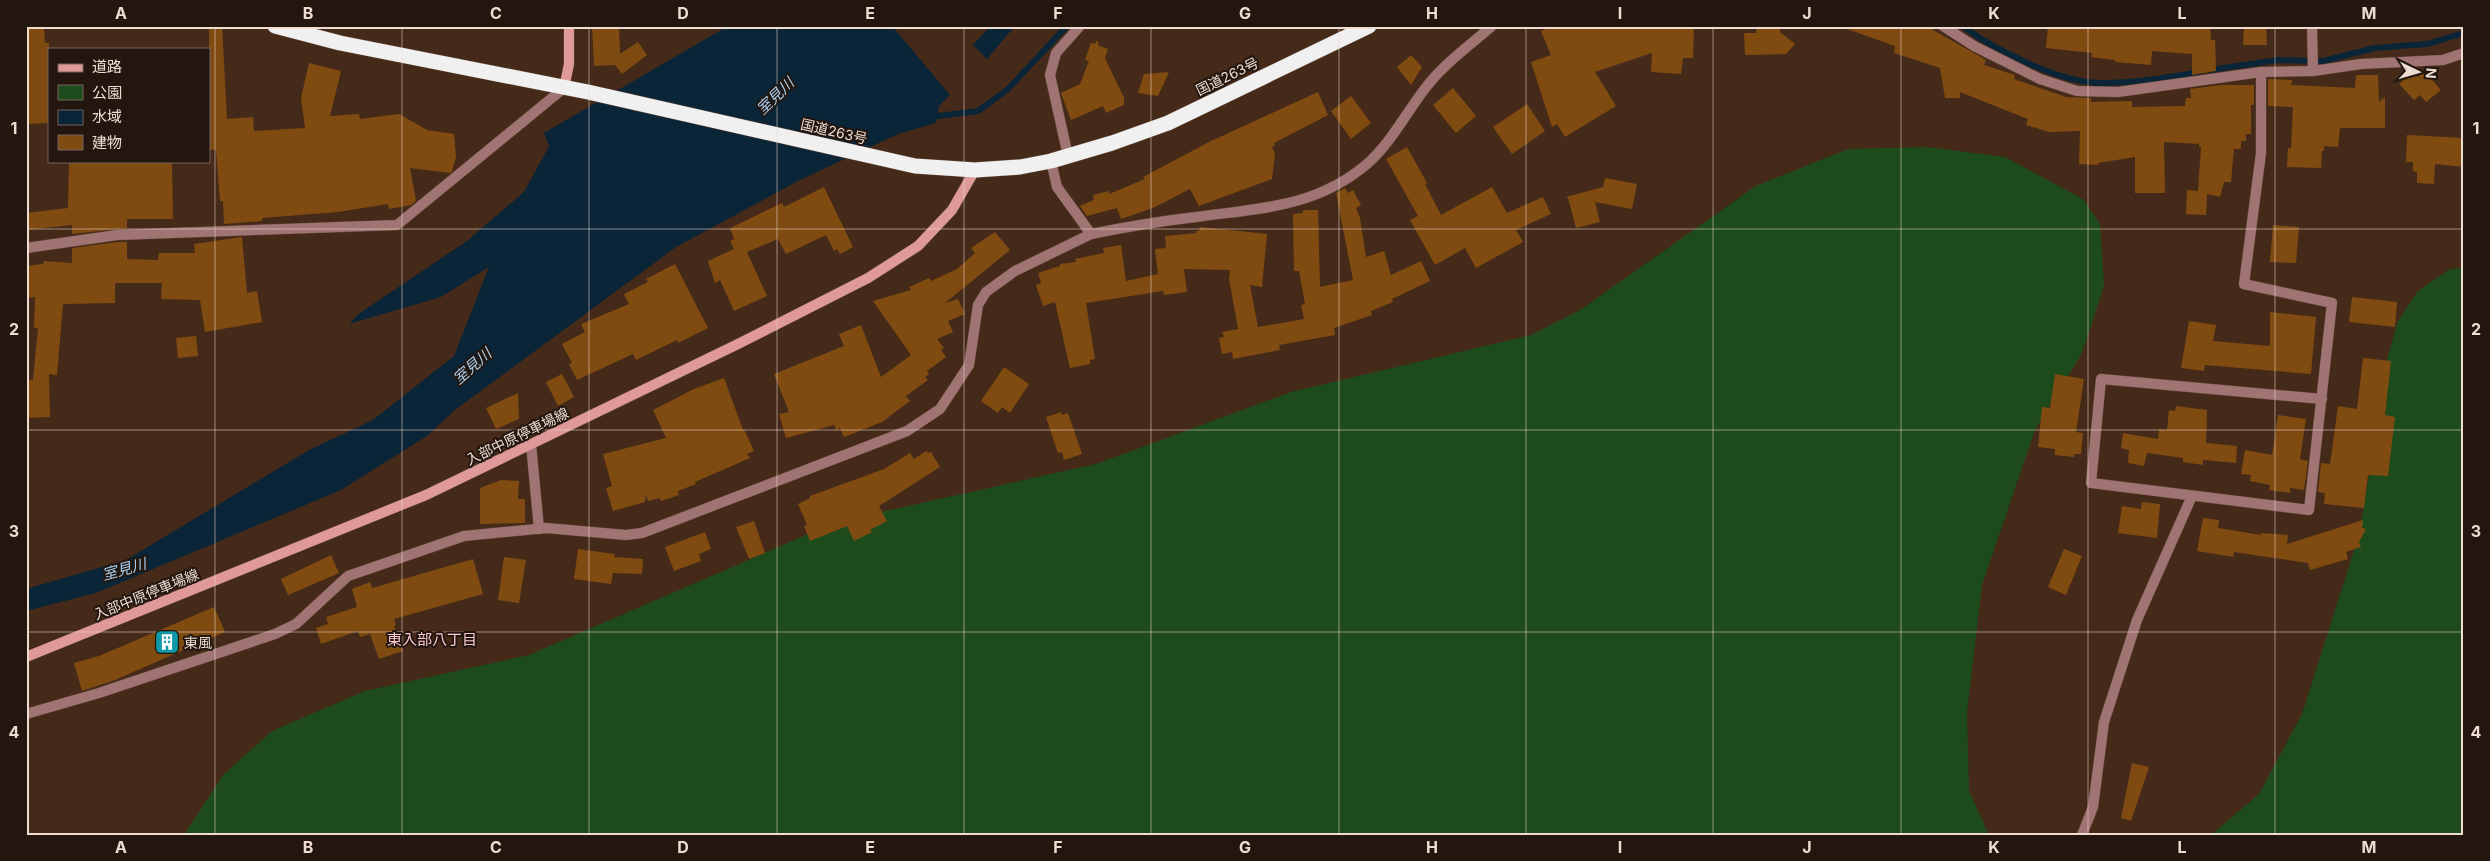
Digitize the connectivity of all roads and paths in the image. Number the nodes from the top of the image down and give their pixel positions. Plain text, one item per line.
1 (275, 26) edge
2 (569, 26) edge
3 (1080, 26) edge
4 (1369, 26) edge
5 (1492, 26) edge
6 (1943, 26) edge
7 (2313, 31) edge
8 (2464, 53) edge
9 (2313, 71) junction
10 (2262, 72) junction
11 (564, 88) junction
12 (1068, 156) junction
13 (1051, 161) junction
14 (975, 170) junction
15 (1091, 234) junction
16 (26, 248) edge
17 (2322, 399) junction
18 (531, 444) junction
19 (2192, 496) junction
20 (539, 529) junction
21 (26, 658) edge
22 (26, 714) edge
23 (2082, 835) edge

1 - 11 highway, 国道263号
2 - 11 main road
3 - 12 street
4 - 12 highway, 国道263号
5 - 15 street
6 - 10 street
7 - 9 street
8 - 9 street
9 - 10 street
10 - 17 street
11 - 14 highway, 国道263号
11 - 16 street
12 - 13 highway, 国道263号
13 - 14 highway, 国道263号
13 - 15 street
14 - 18 main road, 入部中原停車場線
15 - 20 street
17 - 19 street
17 - 19 street
18 - 20 street
18 - 21 main road, 入部中原停車場線
19 - 23 street
20 - 22 street

